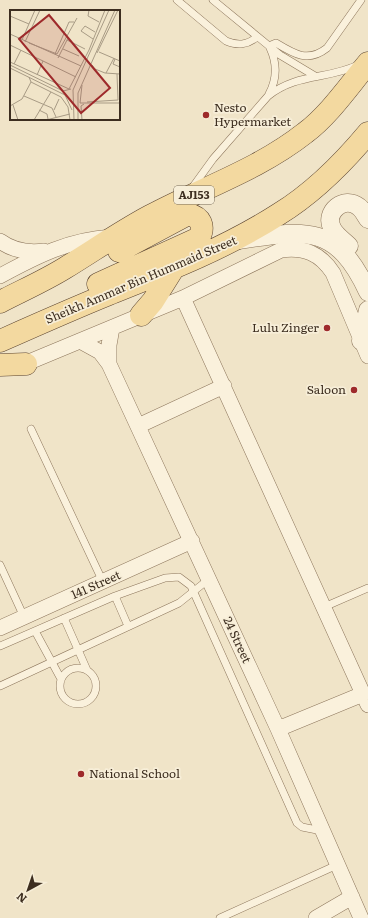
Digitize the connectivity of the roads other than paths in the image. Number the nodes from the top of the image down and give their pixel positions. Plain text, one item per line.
1 (177, 0) edge
2 (213, 0) edge
3 (361, 0) edge
4 (257, 37) junction
5 (269, 46) junction
6 (368, 58) edge
7 (368, 63) edge
8 (315, 77) junction
9 (268, 96) junction
10 (368, 133) edge
11 (186, 198) junction
12 (368, 219) edge
13 (112, 237) junction
14 (0, 241) edge
15 (232, 241) junction
16 (53, 250) junction
17 (64, 269) junction
18 (173, 269) junction
19 (368, 272) edge
20 (0, 276) edge
21 (368, 292) edge
22 (183, 298) junction
23 (0, 302) edge
24 (83, 305) junction
25 (368, 310) edge
26 (141, 315) junction
27 (112, 328) junction
28 (0, 340) edge
29 (80, 341) junction
30 (365, 349) edge
31 (26, 364) junction
32 (109, 364) junction
33 (0, 365) edge
34 (0, 375) edge
35 (224, 386) junction
36 (138, 426) junction
37 (31, 429) dead end
38 (192, 541) junction
39 (0, 565) edge
40 (210, 579) junction
41 (103, 582) junction
42 (368, 588) edge
43 (193, 593) junction
44 (115, 596) junction
45 (324, 607) junction
46 (24, 617) junction
47 (64, 618) junction
48 (128, 626) junction
49 (0, 628) edge
50 (35, 630) junction
51 (0, 646) edge
52 (78, 649) junction
53 (52, 661) junction
54 (87, 670) junction
55 (61, 679) junction
56 (0, 686) edge
57 (365, 700) edge
58 (278, 729) junction
59 (322, 831) junction
60 (337, 865) junction
61 (357, 908) edge
62 (220, 918) edge
63 (316, 918) edge
64 (332, 918) edge

1 - 4 lane
2 - 4 lane
3 - 5 lane
4 - 5 lane
5 - 8 lane
5 - 9 lane
6 - 8 lane
7 - 11 main road, AJ153
8 - 9 lane
9 - 11 lane
10 - 15 main road, Sheikh Ammar Bin Hummaid Street
11 - 13 main road, AJ153
12 - 19 street
13 - 16 street
13 - 17 main road, AJ153
14 - 16 street
15 - 18 main road, Sheikh Ammar Bin Hummaid Street
15 - 21 street
16 - 20 street
17 - 23 main road, AJ153
17 - 24 main road
18 - 24 main road, Sheikh Ammar Bin Hummaid Street
18 - 26 main road
22 - 26 street
22 - 30 street
22 - 35 street
24 - 28 main road, Sheikh Ammar Bin Hummaid Street
25 - 30 street
26 - 27 street
27 - 29 street
27 - 32 street, 24 Street
29 - 31 street
29 - 32 street, 24 Street
31 - 33 main road
31 - 34 street
32 - 36 street, 24 Street
35 - 36 street
35 - 45 street
36 - 38 street, 24 Street
37 - 41 lane
38 - 40 street, 24 Street
38 - 41 street, 141 Street
39 - 46 lane
40 - 43 lane
40 - 58 street, 24 Street
41 - 46 street, 141 Street
42 - 45 lane
43 - 44 lane
43 - 48 lane
43 - 59 lane
44 - 47 lane
44 - 48 lane
45 - 57 street
46 - 49 street, 141 Street
47 - 50 lane
47 - 52 lane
48 - 52 lane
50 - 51 lane
50 - 53 lane
52 - 53 lane
52 - 54 lane
53 - 55 lane
53 - 56 lane
54 - 55 lane
54 - 55 lane
57 - 58 street
58 - 59 street, 24 Street
59 - 60 street, 24 Street
60 - 61 street, 24 Street
60 - 62 lane
61 - 63 street
61 - 64 street

